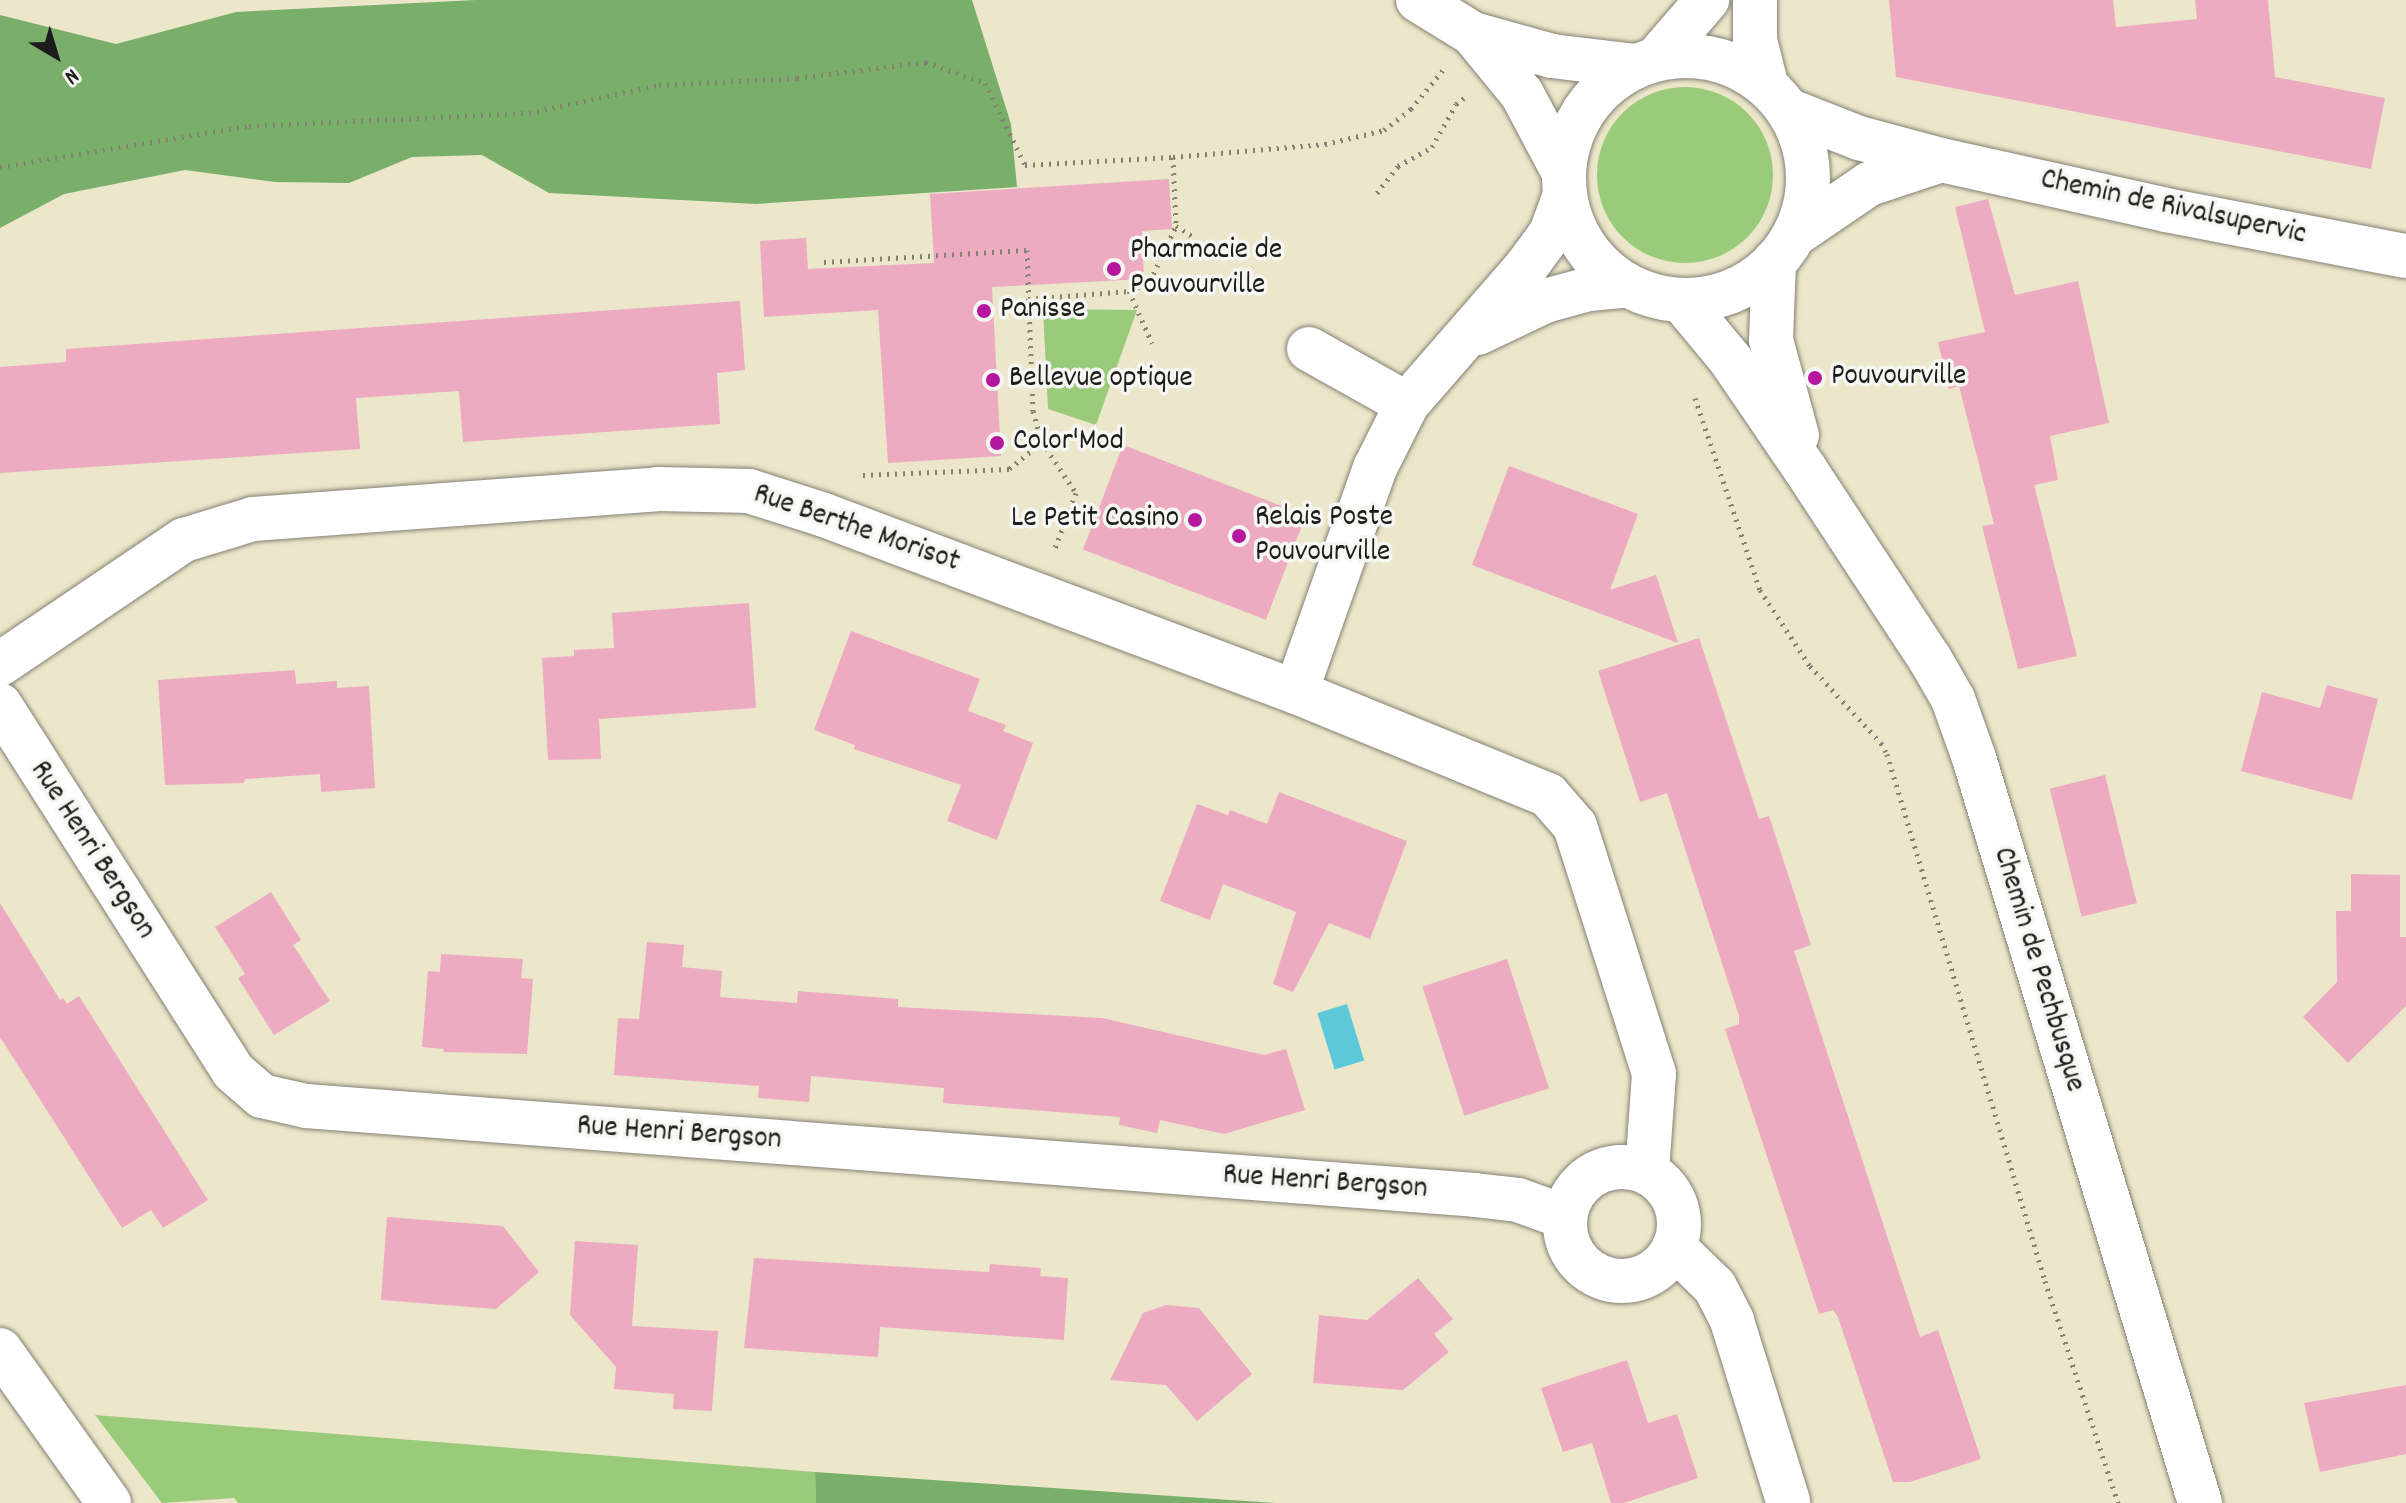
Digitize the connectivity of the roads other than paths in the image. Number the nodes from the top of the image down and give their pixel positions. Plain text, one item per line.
1 (1418, 0) edge
2 (1707, 0) edge
3 (1755, 0) edge
4 (1473, 34) junction
5 (1646, 62) junction
6 (1778, 98) junction
7 (1941, 160) junction
8 (1564, 185) junction
9 (1784, 249) junction
10 (2406, 256) edge
11 (1627, 286) junction
12 (1681, 300) junction
13 (1458, 343) junction
14 (1309, 349) dead end
15 (1407, 404) junction
16 (1805, 469) junction
17 (0, 664) edge
18 (1296, 692) junction
19 (0, 705) edge
20 (1647, 1172) junction
21 (1565, 1217) junction
22 (1674, 1247) junction
23 (0, 1350) edge
24 (1788, 1501) edge
25 (109, 1503) edge
26 (2200, 1503) edge

1 - 4 street
2 - 5 street
3 - 6 street
4 - 5 street
4 - 8 street
5 - 6 street
5 - 8 street
6 - 7 street, Chemin de Rivalsupervic
6 - 9 street
7 - 9 street
7 - 10 street, Chemin de Rivalsupervic
8 - 11 street
8 - 13 street
9 - 12 street
9 - 16 street, Chemin de Pechbusque
11 - 12 street
11 - 13 street
12 - 16 street, Chemin de Pechbusque
13 - 15 street
14 - 15 street
15 - 18 street
16 - 26 street, Chemin de Pechbusque
17 - 18 street, Rue Berthe Morisot
18 - 20 street
19 - 21 street, Rue Henri Bergson
20 - 21 street
20 - 22 street
21 - 22 street
22 - 24 street
23 - 25 street

